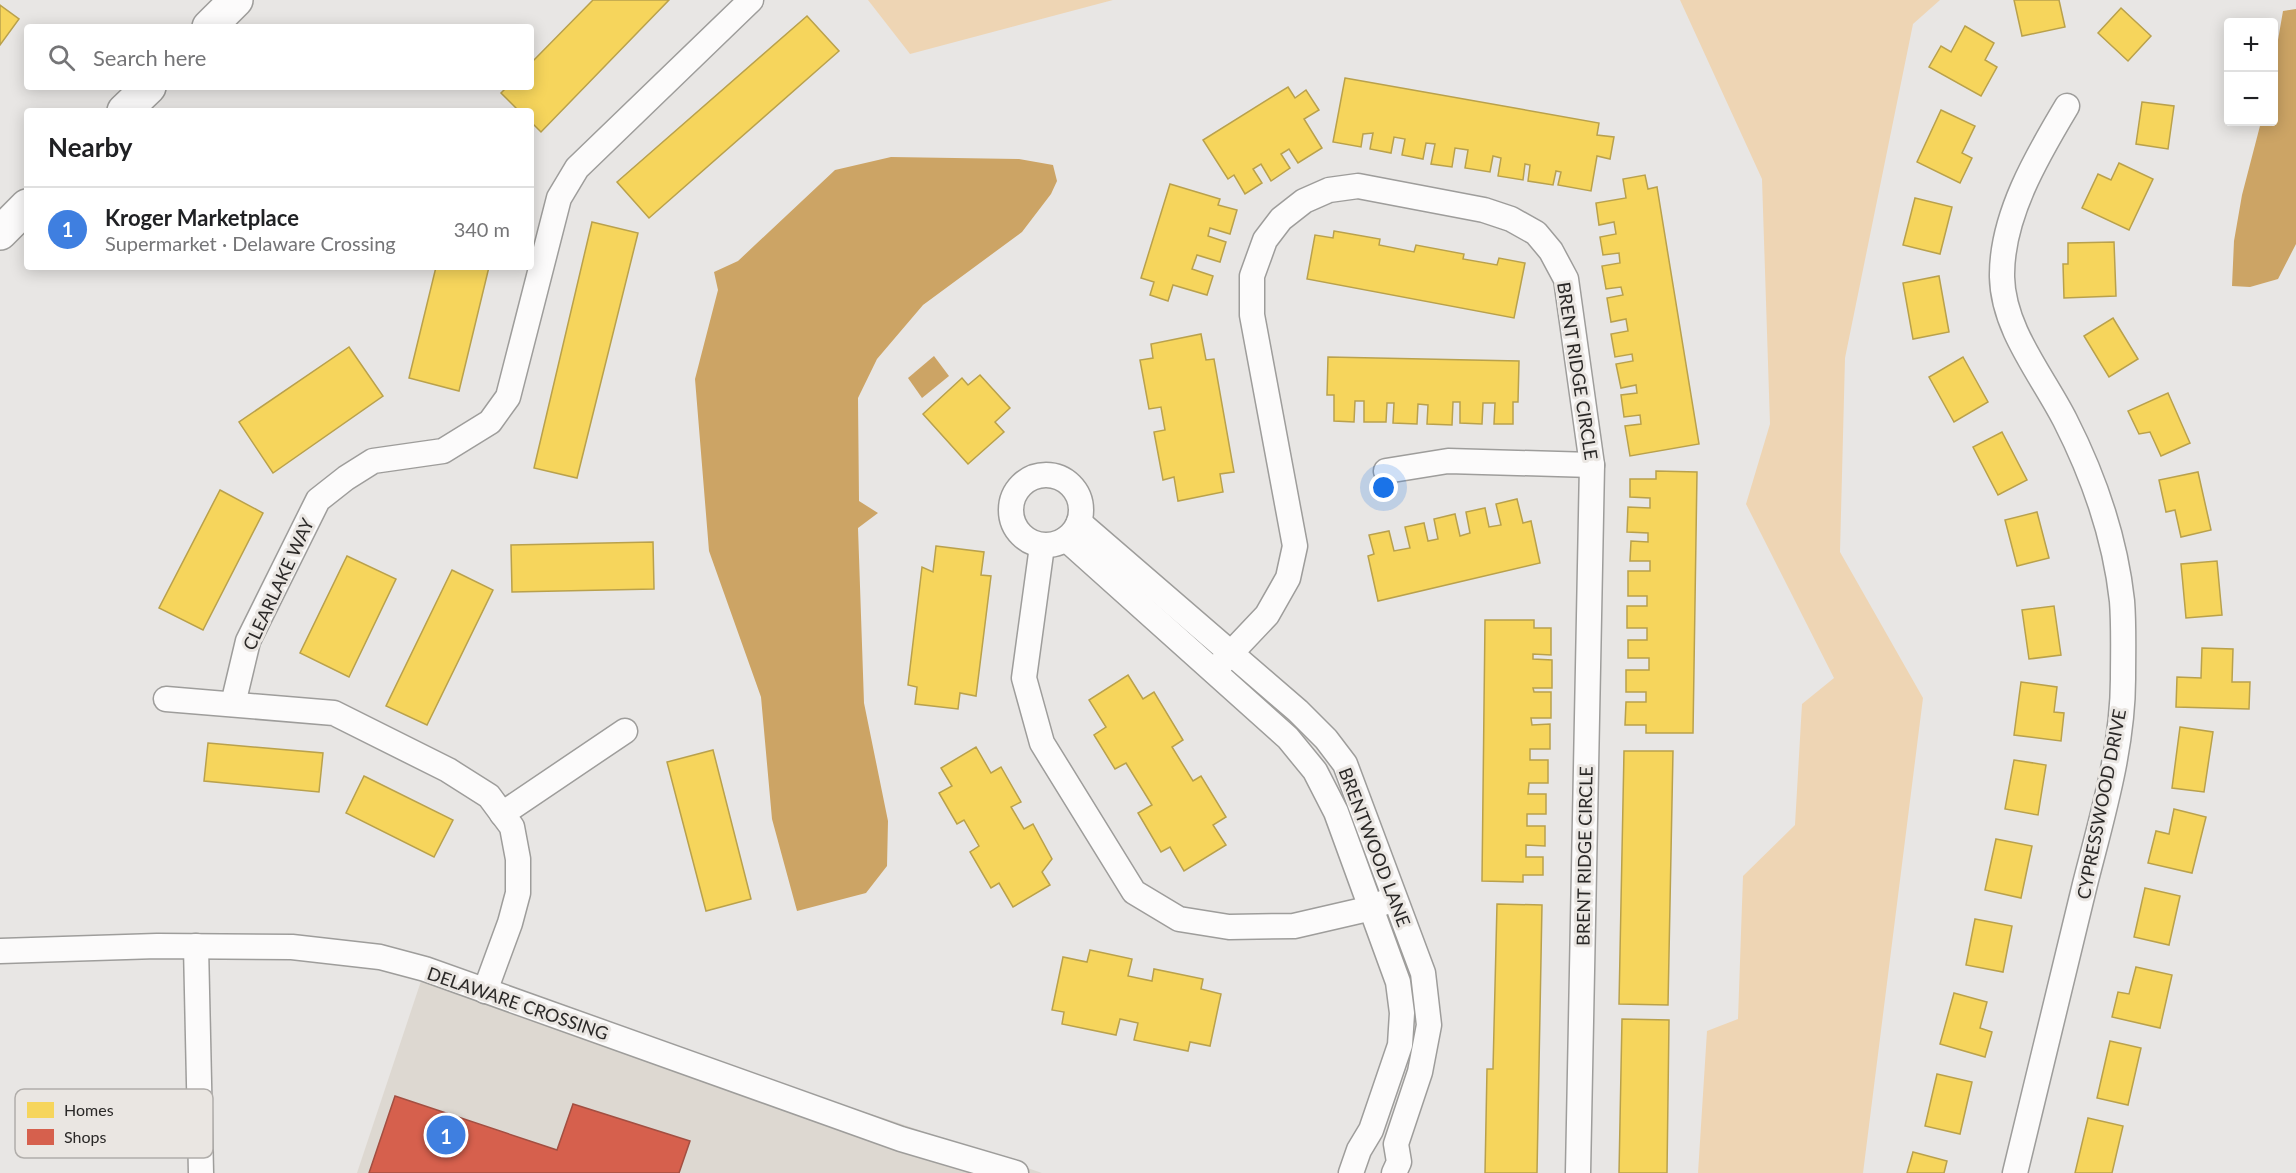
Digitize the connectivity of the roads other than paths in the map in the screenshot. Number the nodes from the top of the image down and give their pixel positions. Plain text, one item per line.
1 (236, 0) edge
2 (752, 0) edge
3 (212, 24) edge
4 (146, 90) edge
5 (2067, 106) dead end
6 (127, 108) edge
7 (24, 209) edge
8 (0, 233) edge
9 (1592, 465) junction
10 (1386, 471) dead end
11 (1072, 531) junction
12 (1042, 546) junction
13 (1231, 654) junction
14 (1214, 671) junction
15 (166, 699) dead end
16 (233, 704) junction
17 (625, 731) dead end
18 (502, 814) junction
19 (1395, 898) junction
20 (1372, 908) junction
21 (195, 946) junction
22 (0, 951) edge
23 (485, 991) junction
24 (199, 1089) edge
25 (201, 1158) edge
26 (201, 1173) edge
27 (1016, 1173) edge
28 (1351, 1173) edge
29 (1394, 1173) edge
30 (1578, 1173) edge
31 (2015, 1173) edge

1 - 3 main road
2 - 16 street, CLEARLAKE WAY
4 - 6 main road
5 - 31 street, CYPRESSWOOD DRIVE
7 - 8 main road
9 - 10 street
9 - 13 street, BRENT RIDGE CIRCLE
9 - 30 street, BRENT RIDGE CIRCLE
11 - 12 street
11 - 12 street
11 - 13 street, BRENTWOOD LANE
11 - 14 street, BRENTWOOD LANE
12 - 20 street
13 - 14 street, BRENT RIDGE CIRCLE
13 - 19 street, BRENTWOOD LANE
14 - 20 street, BRENTWOOD LANE
15 - 16 street
16 - 18 street
17 - 18 street
18 - 23 street
19 - 20 street
19 - 29 street, BRENTWOOD LANE
20 - 28 street, BRENTWOOD LANE
21 - 22 street, DELAWARE CROSSING
21 - 23 street, DELAWARE CROSSING
21 - 24 street
23 - 27 street, DELAWARE CROSSING
25 - 26 street

